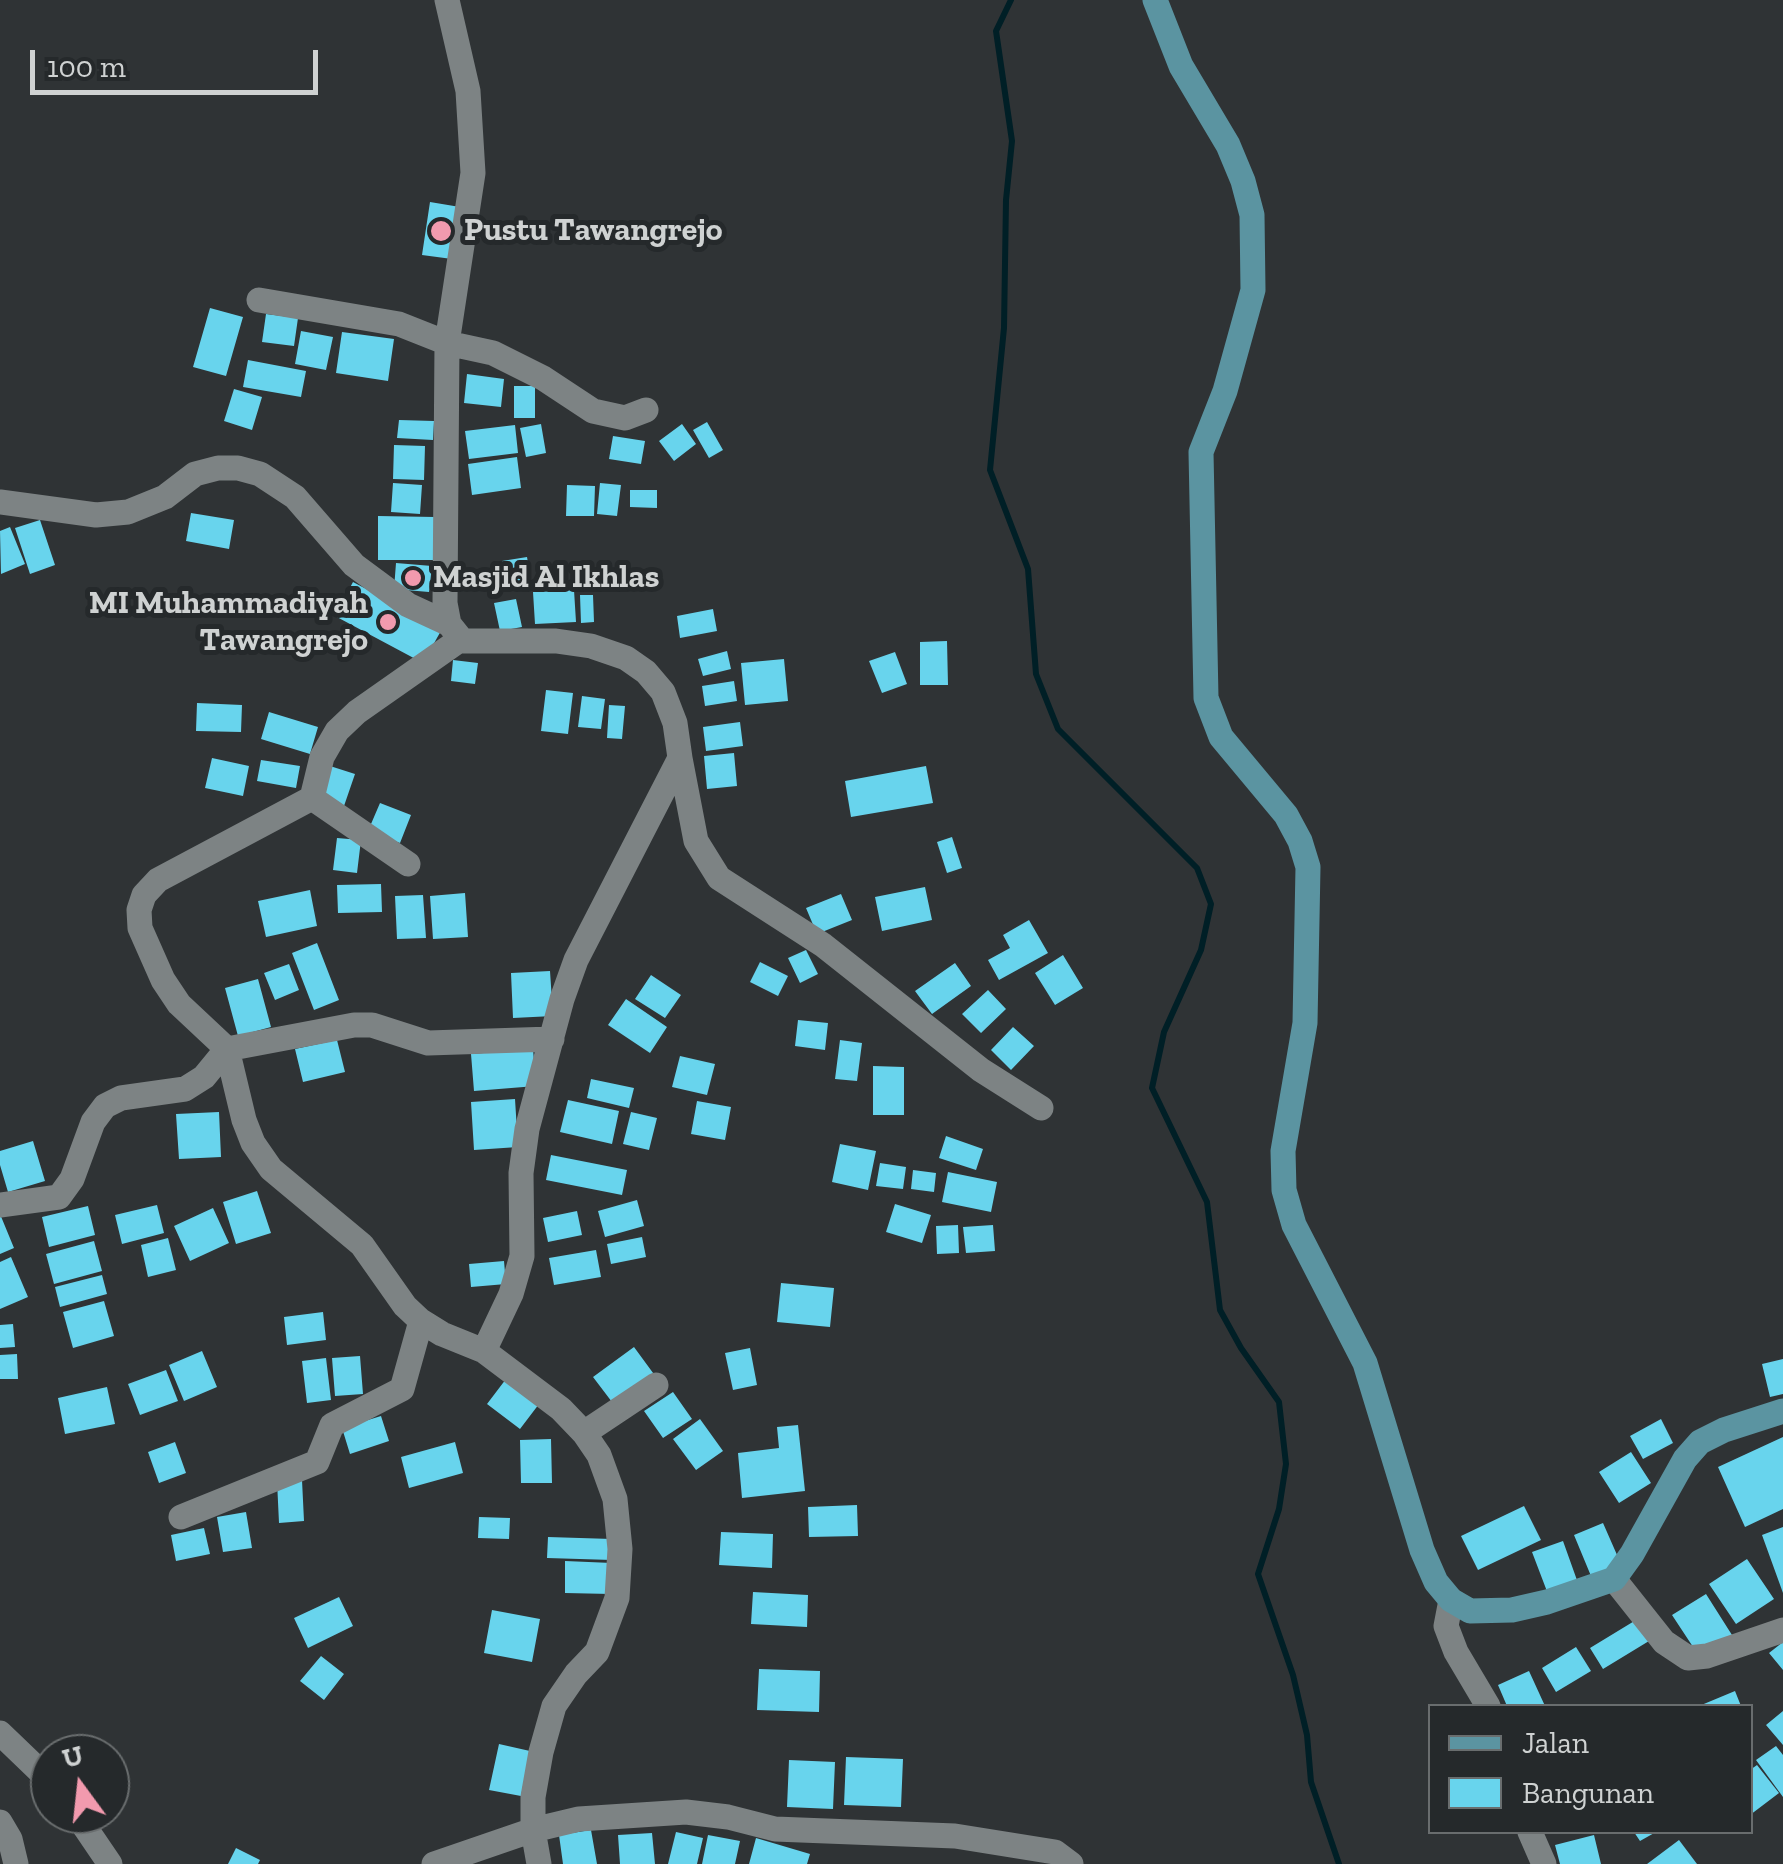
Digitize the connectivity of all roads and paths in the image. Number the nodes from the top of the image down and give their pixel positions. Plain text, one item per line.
1 (447, 0) edge
2 (1155, 0) edge
3 (259, 300) dead end
4 (447, 343) junction
5 (646, 410) dead end
6 (0, 502) edge
7 (455, 632) junction
8 (680, 758) junction
9 (312, 798) junction
10 (408, 864) dead end
11 (552, 1039) junction
12 (227, 1049) junction
13 (1041, 1108) dead end
14 (0, 1205) edge
15 (421, 1320) junction
16 (484, 1351) junction
17 (656, 1385) dead end
18 (1783, 1411) edge
19 (584, 1433) junction
20 (181, 1517) dead end
21 (1614, 1578) junction
22 (1451, 1600) junction
23 (1783, 1630) edge
24 (1487, 1704) edge
25 (0, 1734) edge
26 (30, 1762) edge
27 (0, 1822) edge
28 (533, 1830) junction
29 (90, 1834) edge
30 (1531, 1834) edge
31 (1006, 1855) edge
32 (16, 1864) edge
33 (110, 1864) edge
34 (434, 1864) edge
35 (539, 1864) edge
36 (1071, 1864) edge
37 (1544, 1864) edge

1 - 4 street
2 - 22 main road
3 - 4 street
4 - 5 street
4 - 7 street
6 - 7 street
7 - 8 street
7 - 9 street
8 - 11 street
8 - 13 street
9 - 10 street
9 - 12 street
11 - 12 street
11 - 16 street
12 - 14 street
12 - 15 street
15 - 16 street
15 - 20 street
16 - 19 street
17 - 19 street
18 - 21 main road
19 - 28 street
21 - 22 main road
21 - 23 street
22 - 24 street
25 - 26 street
27 - 32 street
28 - 31 street
28 - 34 street
28 - 35 street
29 - 33 street
30 - 37 street
31 - 36 street

